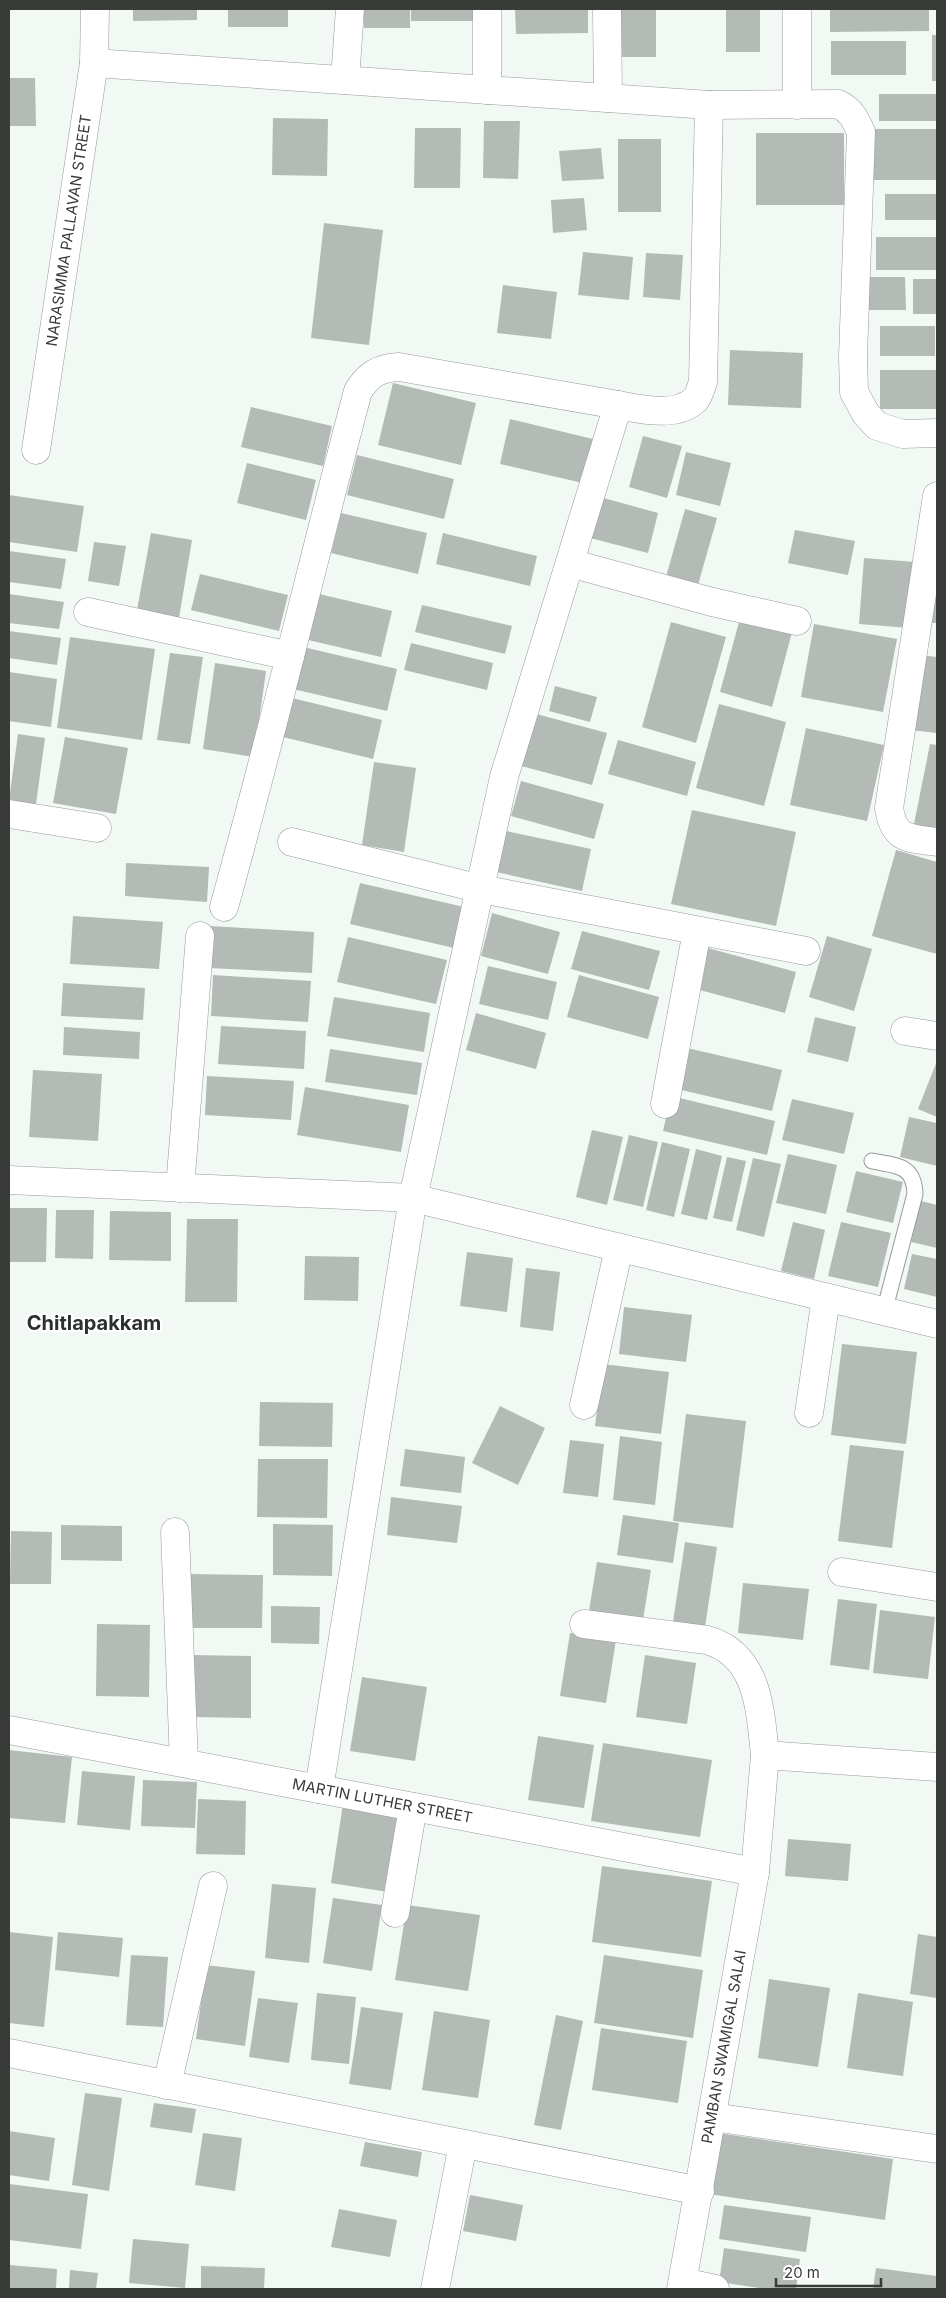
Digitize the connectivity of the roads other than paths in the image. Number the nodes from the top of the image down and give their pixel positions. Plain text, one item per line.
1 (95, 9) edge
2 (350, 9) edge
3 (487, 9) edge
4 (607, 9) edge
5 (797, 9) edge
6 (94, 63) junction
7 (345, 80) junction
8 (486, 90) junction
9 (608, 98) junction
10 (709, 105) junction
11 (797, 105) junction
12 (618, 406) junction
13 (937, 433) edge
14 (36, 450) dead end
15 (937, 496) edge
16 (570, 563) junction
17 (88, 612) dead end
18 (797, 621) dead end
19 (290, 656) junction
20 (9, 814) edge
21 (97, 828) dead end
22 (292, 842) dead end
23 (937, 842) edge
24 (481, 889) junction
25 (224, 907) dead end
26 (697, 930) junction
27 (200, 936) dead end
28 (806, 951) dead end
29 (905, 1031) dead end
30 (937, 1036) edge
31 (665, 1104) dead end
32 (872, 1161) dead end
33 (9, 1180) edge
34 (180, 1188) junction
35 (412, 1198) junction
36 (619, 1248) junction
37 (826, 1298) junction
38 (884, 1312) junction
39 (937, 1324) edge
40 (584, 1404) dead end
41 (809, 1413) dead end
42 (175, 1532) dead end
43 (842, 1572) dead end
44 (937, 1587) edge
45 (584, 1624) dead end
46 (9, 1730) edge
47 (765, 1755) junction
48 (184, 1763) junction
49 (937, 1767) edge
50 (319, 1789) junction
51 (412, 1807) junction
52 (755, 1872) junction
53 (213, 1886) dead end
54 (396, 1913) dead end
55 (9, 2053) edge
56 (167, 2084) junction
57 (713, 2117) junction
58 (463, 2144) junction
59 (937, 2149) edge
60 (700, 2191) junction
61 (682, 2286) edge
62 (436, 2289) edge
63 (715, 2289) edge

1 - 6 street, NARASIMMA PALLAVAN STREET
2 - 7 street
3 - 8 street
4 - 9 street
5 - 11 street
6 - 7 street
6 - 14 street, NARASIMMA PALLAVAN STREET
7 - 8 street
8 - 9 street
9 - 10 street
10 - 11 street
10 - 12 street
11 - 13 street
12 - 16 street
12 - 19 street
15 - 23 street
16 - 18 street
16 - 24 street
17 - 19 street
19 - 25 street
20 - 21 street
22 - 24 street
24 - 26 street
24 - 35 street
26 - 28 street
26 - 31 street
27 - 34 street
29 - 30 street
32 - 38 lane
33 - 34 street
34 - 35 street
35 - 36 street
35 - 50 street
36 - 37 street
36 - 40 street
37 - 38 street
37 - 41 street
38 - 39 street
42 - 48 street
43 - 44 street
45 - 47 street, PAMBAN SWAMIGAL SALAI
46 - 48 street, MARTIN LUTHER STREET
47 - 49 street
47 - 52 street, PAMBAN SWAMIGAL SALAI
48 - 50 street, MARTIN LUTHER STREET
50 - 51 street, MARTIN LUTHER STREET
51 - 52 street, MARTIN LUTHER STREET
51 - 54 street
52 - 57 street, PAMBAN SWAMIGAL SALAI
53 - 56 street
55 - 56 street
56 - 58 street
57 - 59 street
57 - 60 street, PAMBAN SWAMIGAL SALAI
58 - 60 street
58 - 62 street
60 - 61 street, PAMBAN SWAMIGAL SALAI
61 - 63 street

